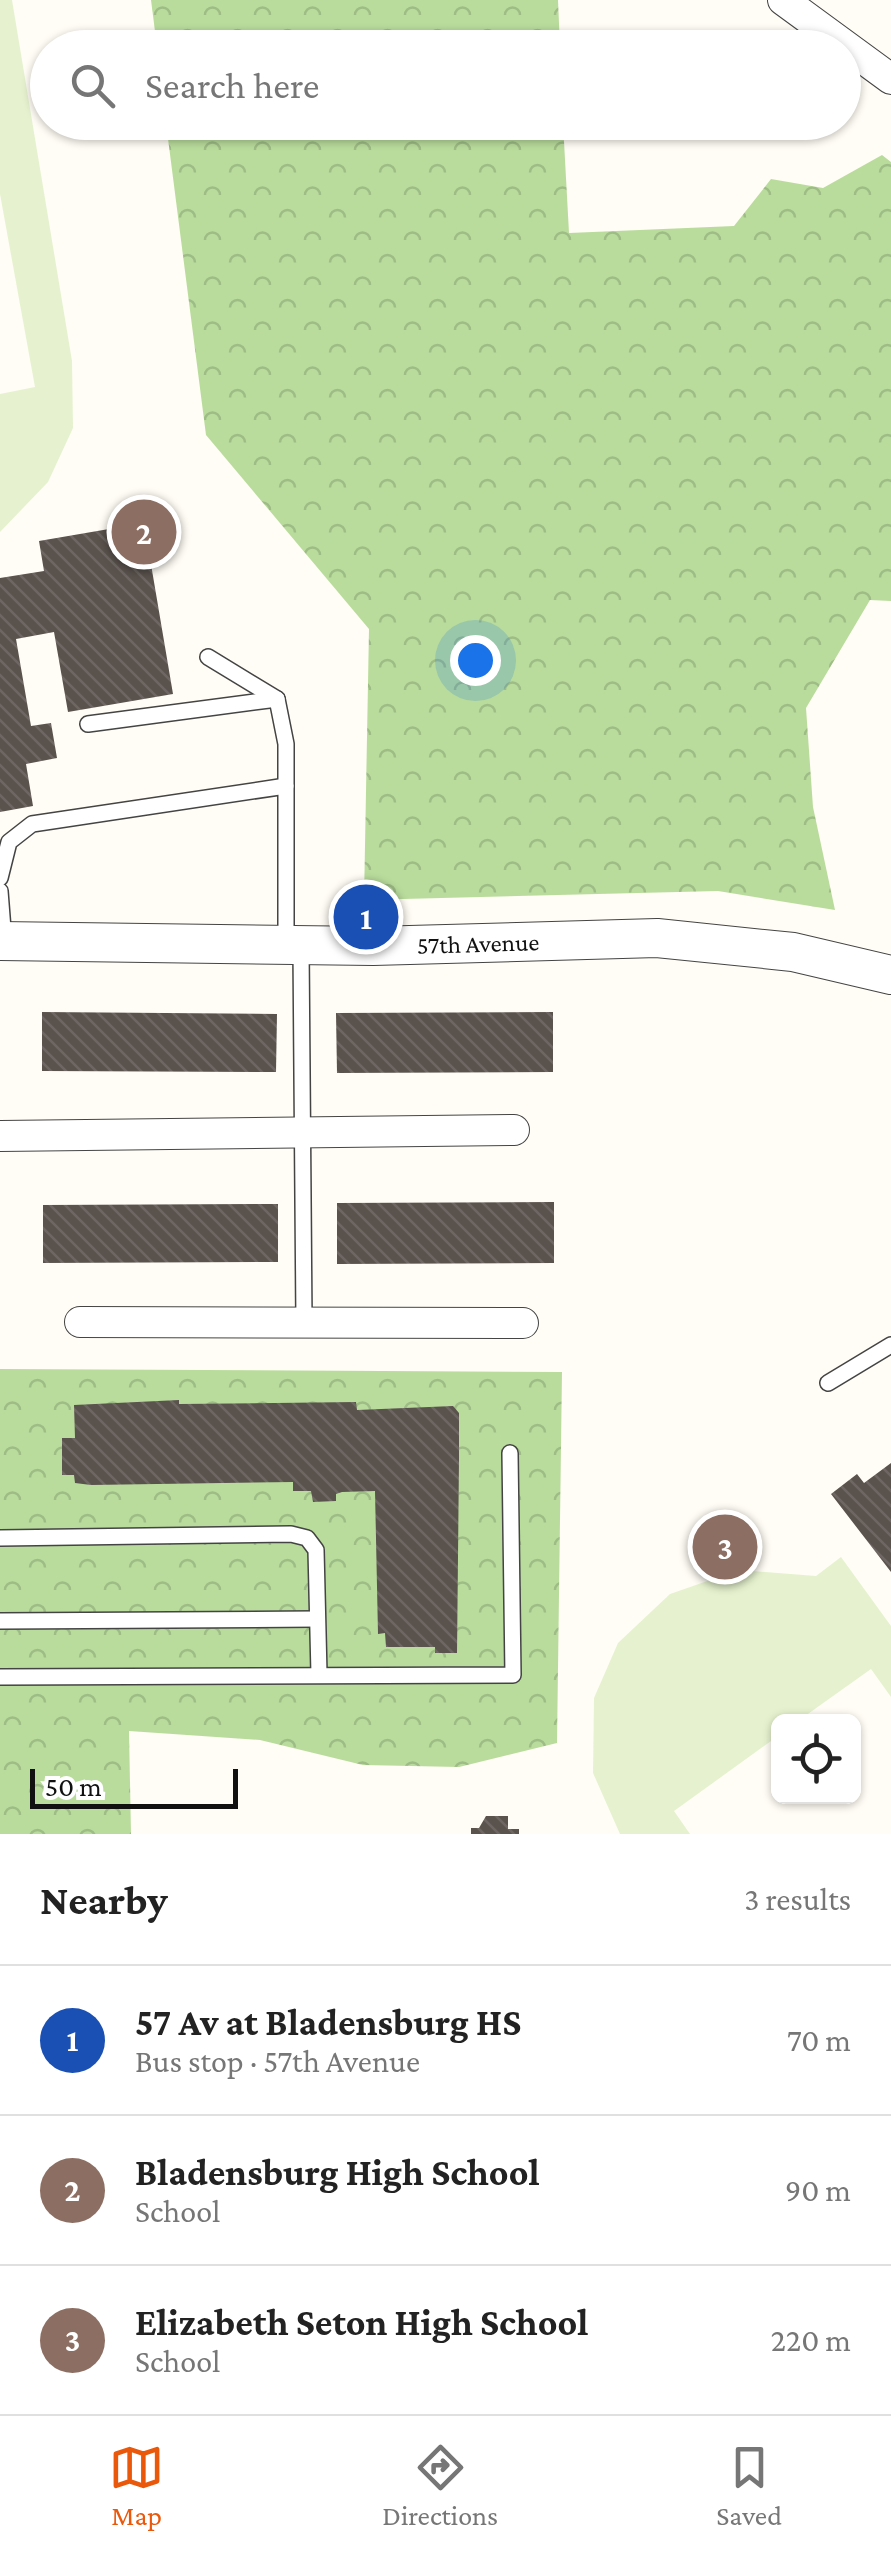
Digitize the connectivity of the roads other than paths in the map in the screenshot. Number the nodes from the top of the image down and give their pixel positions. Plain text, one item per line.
1 (784, 0) edge
2 (825, 30) edge
3 (861, 56) edge
4 (891, 78) edge
5 (208, 656) dead end
6 (277, 699) junction
7 (88, 724) dead end
8 (286, 786) junction
9 (0, 878) edge
10 (0, 891) edge
11 (2, 942) edge
12 (294, 944) junction
13 (891, 974) edge
14 (514, 1130) dead end
15 (303, 1133) junction
16 (0, 1136) edge
17 (80, 1322) dead end
18 (523, 1323) dead end
19 (304, 1324) junction
20 (891, 1345) edge
21 (828, 1383) dead end
22 (510, 1454) dead end
23 (0, 1538) edge
24 (317, 1620) junction
25 (0, 1621) edge
26 (318, 1674) junction
27 (0, 1678) edge

1 - 2 street
3 - 4 street
5 - 6 lane
6 - 7 lane
6 - 8 lane
8 - 9 lane
8 - 12 lane
10 - 11 lane
11 - 12 street, 57th Avenue
12 - 13 street, 57th Avenue
12 - 15 lane
14 - 15 street
15 - 16 street
15 - 19 lane
17 - 19 street
18 - 19 street
20 - 21 lane
22 - 26 lane
23 - 24 lane
24 - 25 lane
24 - 26 lane
26 - 27 lane

